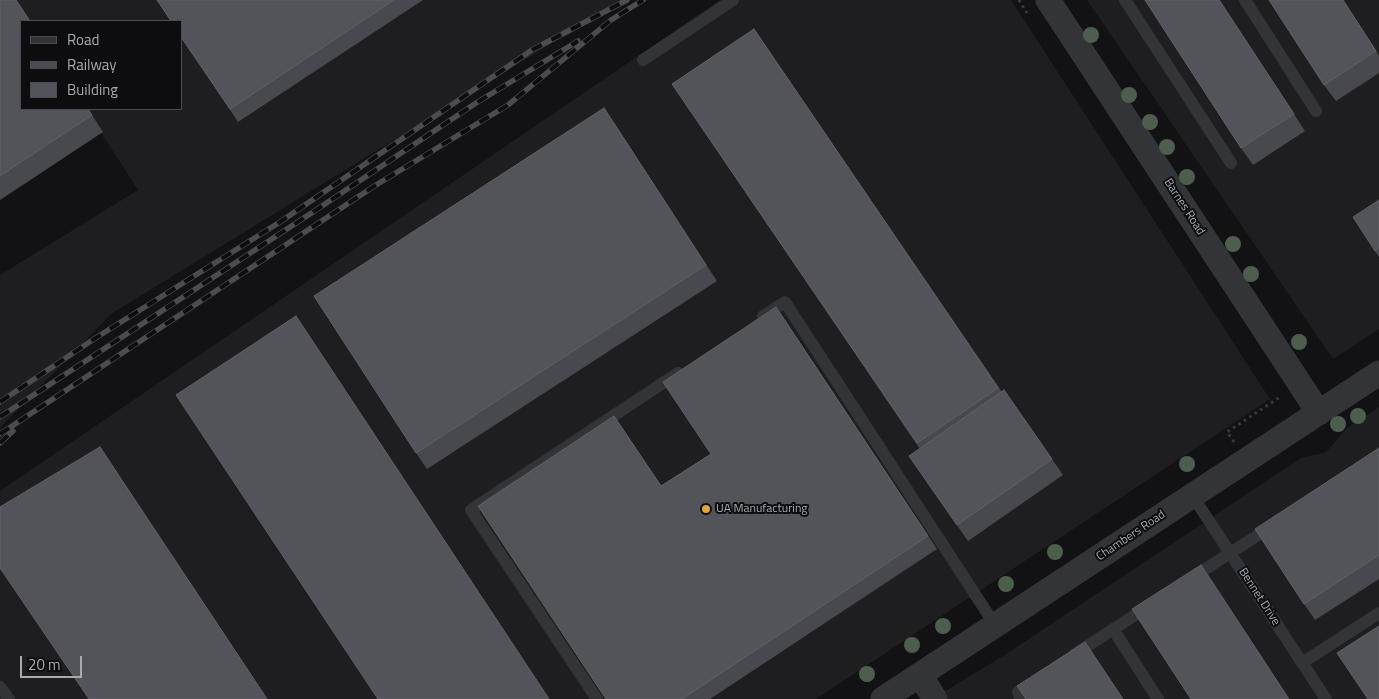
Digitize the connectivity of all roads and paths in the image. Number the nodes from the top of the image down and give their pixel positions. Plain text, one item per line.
1 (733, 0) edge
2 (1018, 0) edge
3 (1048, 0) edge
4 (1125, 0) edge
5 (1245, 0) edge
6 (1029, 16) dead end
7 (643, 60) dead end
8 (1316, 111) dead end
9 (1232, 163) dead end
10 (752, 324) edge
11 (686, 368) edge
12 (1379, 373) edge
13 (1274, 389) dead end
14 (1320, 413) junction
15 (1245, 461) junction
16 (1192, 495) junction
17 (1280, 521) edge
18 (1230, 553) junction
19 (1184, 584) edge
20 (1160, 599) edge
21 (1379, 613) edge
22 (995, 625) junction
23 (1113, 629) junction
24 (1065, 661) edge
25 (1302, 663) junction
26 (920, 675) junction
27 (1042, 676) edge
28 (0, 687) edge
29 (9, 699) edge
30 (596, 699) edge
31 (883, 699) edge
32 (935, 699) edge
33 (1020, 699) edge
34 (1158, 699) edge
35 (1326, 699) edge

1 - 7 lane
2 - 6 path
3 - 14 street, Barnes Road
4 - 9 lane
5 - 8 lane
10 - 22 lane
11 - 30 lane
12 - 14 street, Chambers Road
13 - 15 path
14 - 15 street, Chambers Road
15 - 16 street, Chambers Road
16 - 18 lane, Bennet Drive
16 - 22 street, Chambers Road
17 - 18 lane
18 - 19 lane
18 - 25 lane, Bennet Drive
20 - 23 lane
21 - 25 lane
22 - 26 street, Chambers Road
23 - 24 lane
23 - 34 lane
25 - 35 lane, Bennet Drive
26 - 31 street, Chambers Road
26 - 32 street
27 - 33 lane
28 - 29 lane

